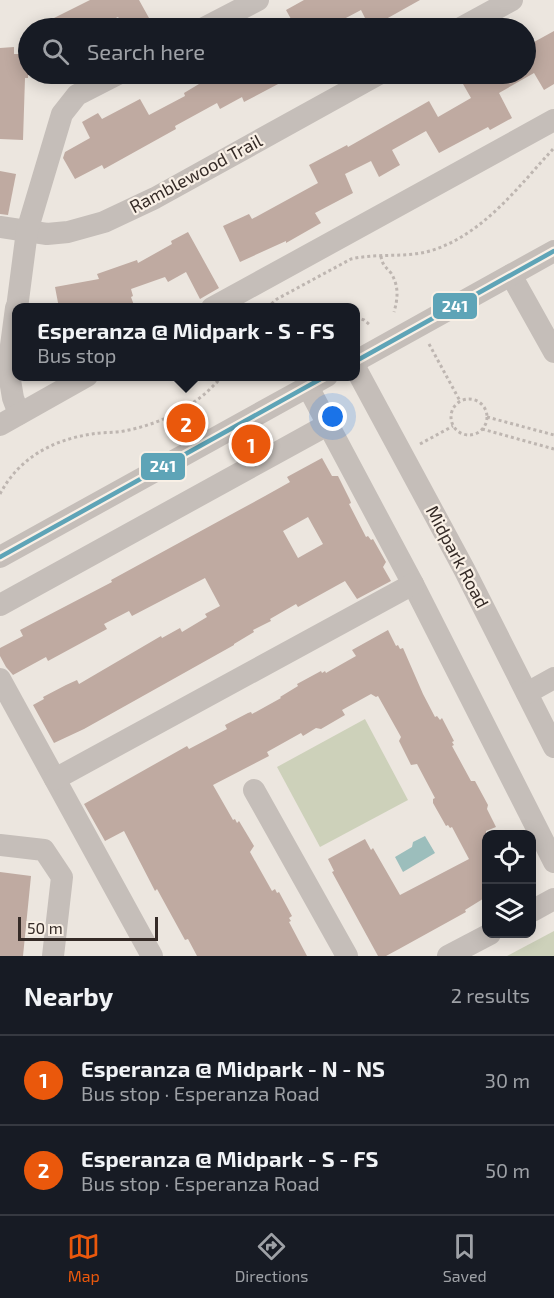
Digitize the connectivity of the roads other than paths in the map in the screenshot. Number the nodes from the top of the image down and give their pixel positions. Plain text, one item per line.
1 (258, 0) edge
2 (512, 0) edge
3 (223, 18) edge
4 (479, 18) edge
5 (98, 84) edge
6 (361, 84) edge
7 (554, 120) edge
8 (0, 227) edge
9 (27, 231) junction
10 (554, 251) edge
11 (511, 275) junction
12 (17, 303) edge
13 (221, 303) edge
14 (12, 338) edge
15 (554, 352) edge
16 (360, 359) edge
17 (360, 376) edge
18 (78, 381) edge
19 (318, 382) edge
20 (10, 419) edge
21 (329, 424) junction
22 (0, 557) edge
23 (413, 584) junction
24 (0, 605) edge
25 (554, 678) edge
26 (0, 679) edge
27 (527, 693) junction
28 (554, 747) edge
29 (55, 779) junction
30 (254, 790) dead end
31 (0, 845) edge
32 (554, 862) edge
33 (554, 899) edge
34 (536, 908) edge
35 (482, 937) edge
36 (54, 956) edge
37 (152, 956) edge
38 (347, 956) edge
39 (448, 956) edge

1 - 3 street
2 - 4 street
5 - 9 street
6 - 9 street, Ramblewood Trail
7 - 13 street
8 - 9 street, Ramblewood Trail
9 - 12 street
10 - 11 street
11 - 15 street
11 - 16 street
14 - 20 street
17 - 27 street, Midpark Road
18 - 20 street
19 - 21 street
19 - 22 street
21 - 23 street
21 - 24 street
23 - 29 street
23 - 32 street
25 - 27 street
26 - 29 street
27 - 28 street, Midpark Road
29 - 37 street
30 - 38 street
31 - 36 street
33 - 34 street
35 - 39 street

